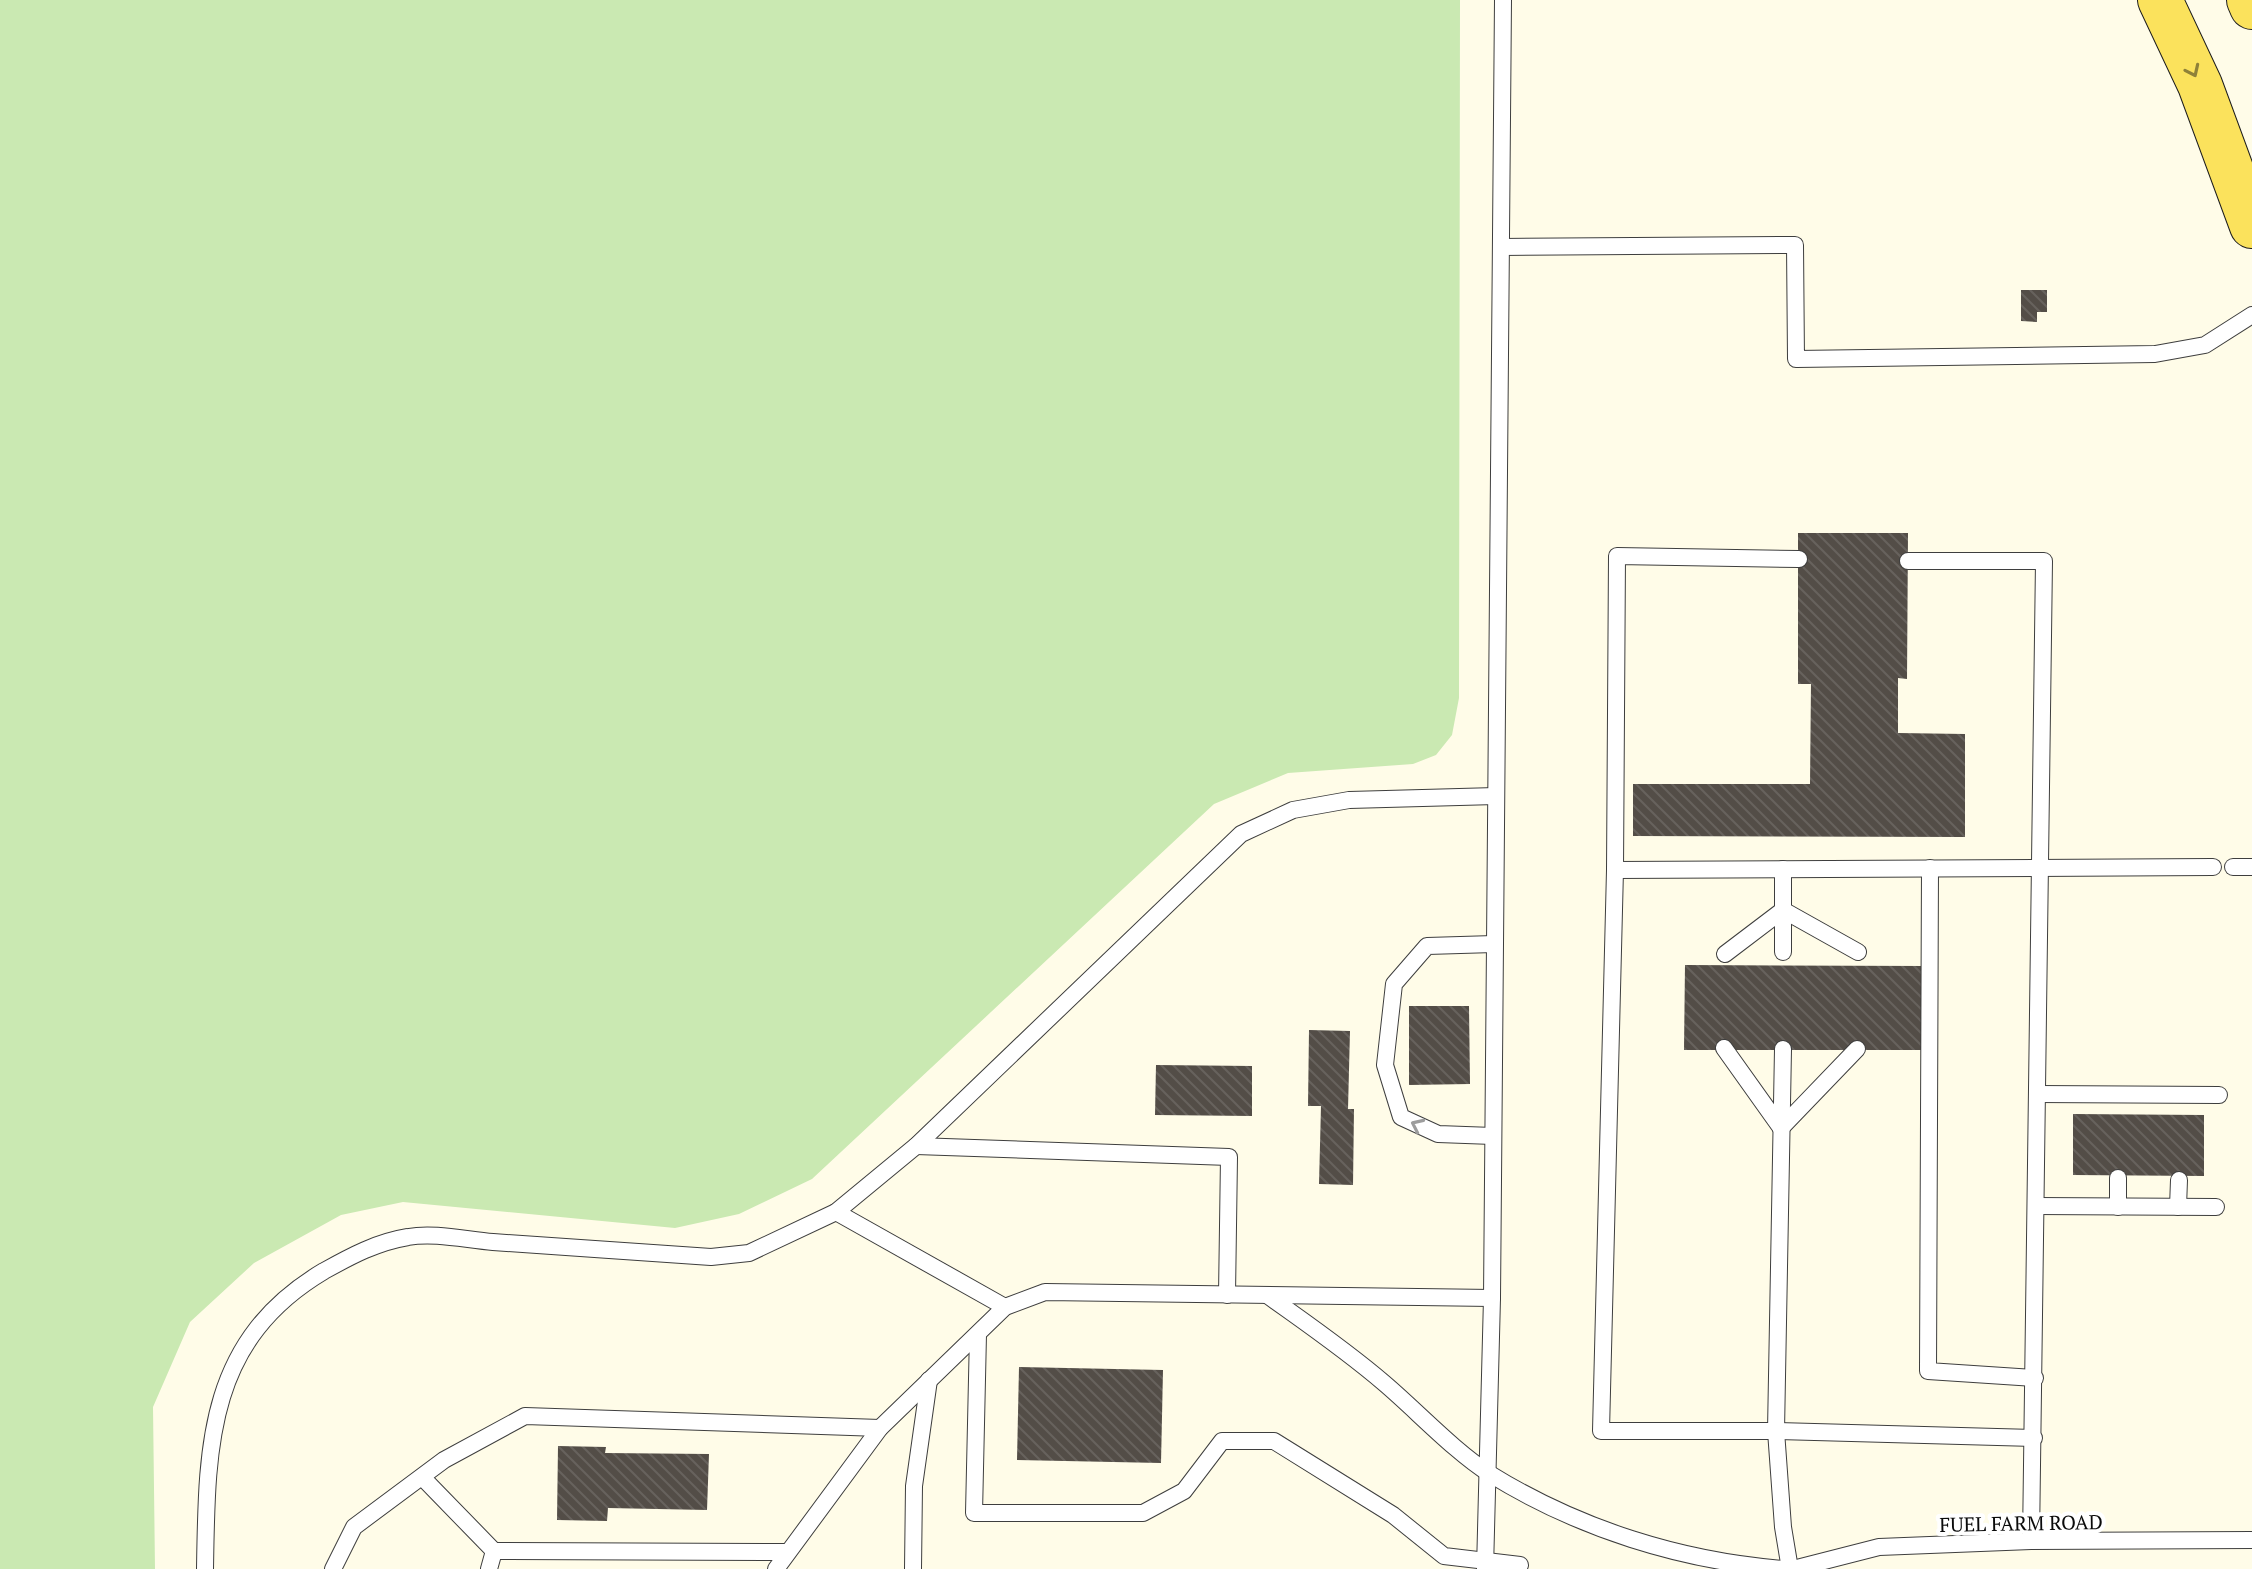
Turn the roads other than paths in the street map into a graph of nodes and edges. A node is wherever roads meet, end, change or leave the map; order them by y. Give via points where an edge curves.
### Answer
1 (1503, 0) edge
2 (2160, 0) edge
3 (2249, 0) edge
4 (2252, 7) edge
5 (2252, 226) edge
6 (1501, 247) junction
7 (2252, 315) edge
8 (1799, 559) dead end
9 (1908, 561) dead end
10 (1496, 796) junction
11 (2213, 867) dead end
12 (2233, 867) dead end
13 (2252, 867) edge
14 (1930, 868) junction
15 (2040, 868) junction
16 (1783, 869) junction
17 (1615, 870) junction
18 (1783, 910) junction
19 (1494, 944) junction
20 (1783, 952) dead end
21 (1858, 952) dead end
22 (1725, 954) dead end
23 (1724, 1048) dead end
24 (1783, 1049) dead end
25 (1857, 1049) dead end
26 (2037, 1094) junction
27 (2219, 1095) dead end
28 (1781, 1128) junction
29 (1493, 1136) junction
30 (916, 1146) junction
31 (2118, 1178) dead end
32 (2179, 1180) dead end
33 (2036, 1206) junction
34 (2118, 1207) junction
35 (2178, 1207) junction
36 (2216, 1207) dead end
37 (836, 1212) junction
38 (1227, 1295) junction
39 (1267, 1295) junction
40 (1492, 1298) junction
41 (1005, 1307) junction
42 (978, 1334) junction
43 (2035, 1378) junction
44 (929, 1380) junction
45 (880, 1428) junction
46 (1776, 1431) junction
47 (2034, 1438) junction
48 (1489, 1473) junction
49 (422, 1477) junction
50 (2252, 1540) edge
51 (2031, 1541) junction
52 (494, 1551) junction
53 (787, 1552) junction
54 (1486, 1564) edge
55 (1520, 1565) dead end
56 (205, 1569) edge
57 (333, 1569) edge
58 (489, 1569) edge
59 (776, 1569) edge
60 (913, 1569) edge
61 (1784, 1569) edge
62 (1792, 1569) edge

1 - 6 lane
2 -> 5 main road via 2200,85
3 - 4 main road
6 - 7 lane via 1795,245 1796,359 2155,354 2205,345
6 - 10 lane
8 - 17 lane via 1617,556
9 - 15 lane via 2044,561
10 - 19 lane
10 - 30 lane via 1349,800 1293,810 1241,834
11 - 15 lane
12 - 13 lane
14 - 15 lane
14 - 16 lane
14 - 43 lane via 1928,1371
15 - 26 lane
16 - 17 lane
16 - 18 lane
17 - 46 lane via 1601,1431
18 - 20 lane
18 - 21 lane
18 - 22 lane
19 - 29 lane
29 -> 19 lane via 1438,1134 1401,1117 1385,1065 1394,984 1427,946
23 - 28 lane
24 - 28 lane
25 - 28 lane
26 - 27 lane via 2180,1102
26 - 33 lane
28 - 46 lane
29 - 40 lane
30 - 37 lane
30 - 38 lane via 1229,1157
31 - 34 lane
32 - 35 lane
33 - 34 lane
33 - 43 lane
34 - 35 lane
35 - 36 lane
37 - 41 lane
37 - 56 lane via 749,1253 711,1257 410,1236 358,1251 273,1310 248,1338 224,1384 206,1474
38 - 39 lane
38 - 41 lane via 1045,1292
39 - 40 lane
39 - 48 lane via 1364,1365
40 - 48 lane
41 - 42 lane
42 - 44 lane
42 - 54 lane via 974,1513 1143,1513 1184,1491 1222,1441 1274,1441 1343,1481 1444,1556
43 - 47 lane
44 - 45 lane
44 - 60 lane via 914,1486
45 - 49 lane via 525,1416
45 - 53 lane
46 - 47 lane
46 - 62 lane
47 - 51 lane
48 - 54 lane
48 - 61 lane via 1574,1516 1649,1545 1720,1564
49 - 52 lane
49 - 57 lane via 354,1527
50 - 51 lane, FUEL FARM ROAD
51 - 62 lane, FUEL FARM ROAD via 1879,1547
52 - 53 lane
52 - 58 lane
53 - 59 lane
54 - 55 lane

